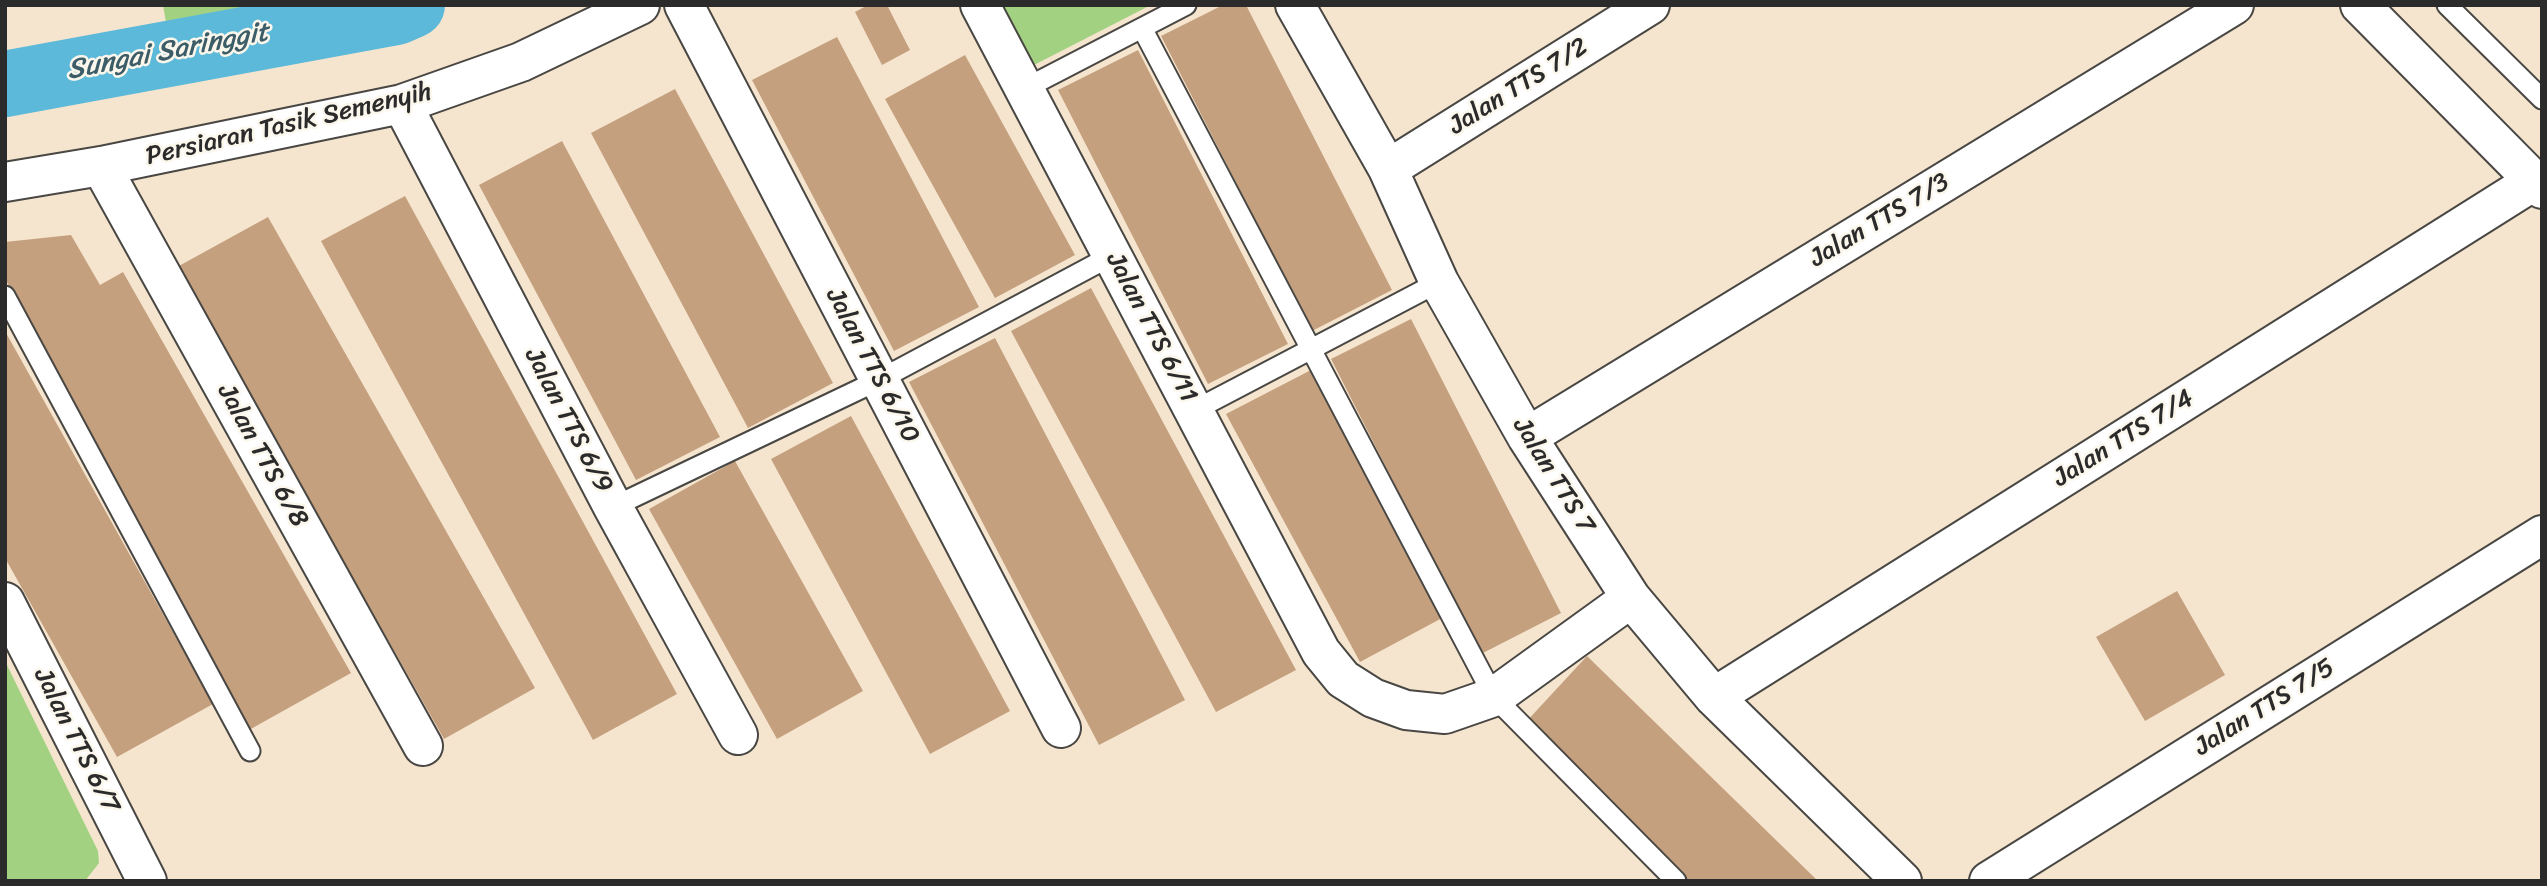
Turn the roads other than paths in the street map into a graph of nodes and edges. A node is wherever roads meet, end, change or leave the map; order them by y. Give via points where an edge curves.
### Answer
1 (640, 5) edge
2 (684, 5) edge
3 (980, 5) edge
4 (1186, 5) edge
5 (1294, 5) edge
6 (1650, 5) edge
7 (2234, 5) edge
8 (2360, 5) edge
9 (2447, 5) edge
10 (1142, 28) junction
11 (1024, 89) junction
12 (2542, 99) edge
13 (402, 104) junction
14 (101, 166) junction
15 (1388, 169) junction
16 (5, 182) edge
17 (2538, 185) edge
18 (1111, 256) junction
19 (1439, 282) junction
20 (5, 296) edge
21 (1311, 350) junction
22 (879, 380) junction
23 (1195, 410) junction
24 (1527, 437) junction
25 (613, 507) junction
26 (2542, 535) edge
27 (1631, 598) junction
28 (11, 624) edge
29 (1494, 697) junction
30 (1714, 697) junction
31 (1060, 727) dead end
32 (738, 735) dead end
33 (423, 746) dead end
34 (250, 751) dead end
35 (135, 878) edge
36 (1676, 881) edge
37 (1902, 881) edge
38 (1989, 881) edge

1 - 13 street, Persiaran Tasik Semenyih via 521,62
2 - 22 street, Jalan TTS 6/10
3 - 11 street, Jalan TTS 6/11
4 - 10 lane
5 - 15 street, Jalan TTS 7
6 - 15 street, Jalan TTS 7/2
7 - 24 street, Jalan TTS 7/3
8 - 17 street
9 - 12 lane
10 - 11 lane
10 - 21 lane
11 - 18 street, Jalan TTS 6/11
13 - 14 street, Persiaran Tasik Semenyih
13 - 25 street, Jalan TTS 6/9
14 - 16 street, Persiaran Tasik Semenyih
14 - 33 street, Jalan TTS 6/8
15 - 19 street, Jalan TTS 7
17 - 30 street, Jalan TTS 7/4
18 - 22 lane
18 - 23 street, Jalan TTS 6/11
19 - 21 lane
19 - 24 street, Jalan TTS 7
20 - 34 lane
21 - 23 lane
21 - 29 lane
22 - 25 lane
22 - 31 street, Jalan TTS 6/10
23 - 29 street, Jalan TTS 6/11 via 1321,652 1343,679 1373,698 1406,710 1445,715
24 - 27 street, Jalan TTS 7
25 - 32 street, Jalan TTS 6/9
26 - 38 street, Jalan TTS 7/5
27 - 29 street, Jalan TTS 6/11
27 - 30 street, Jalan TTS 7
28 - 35 street, Jalan TTS 6/7
29 - 36 lane
30 - 37 street, Jalan TTS 7

